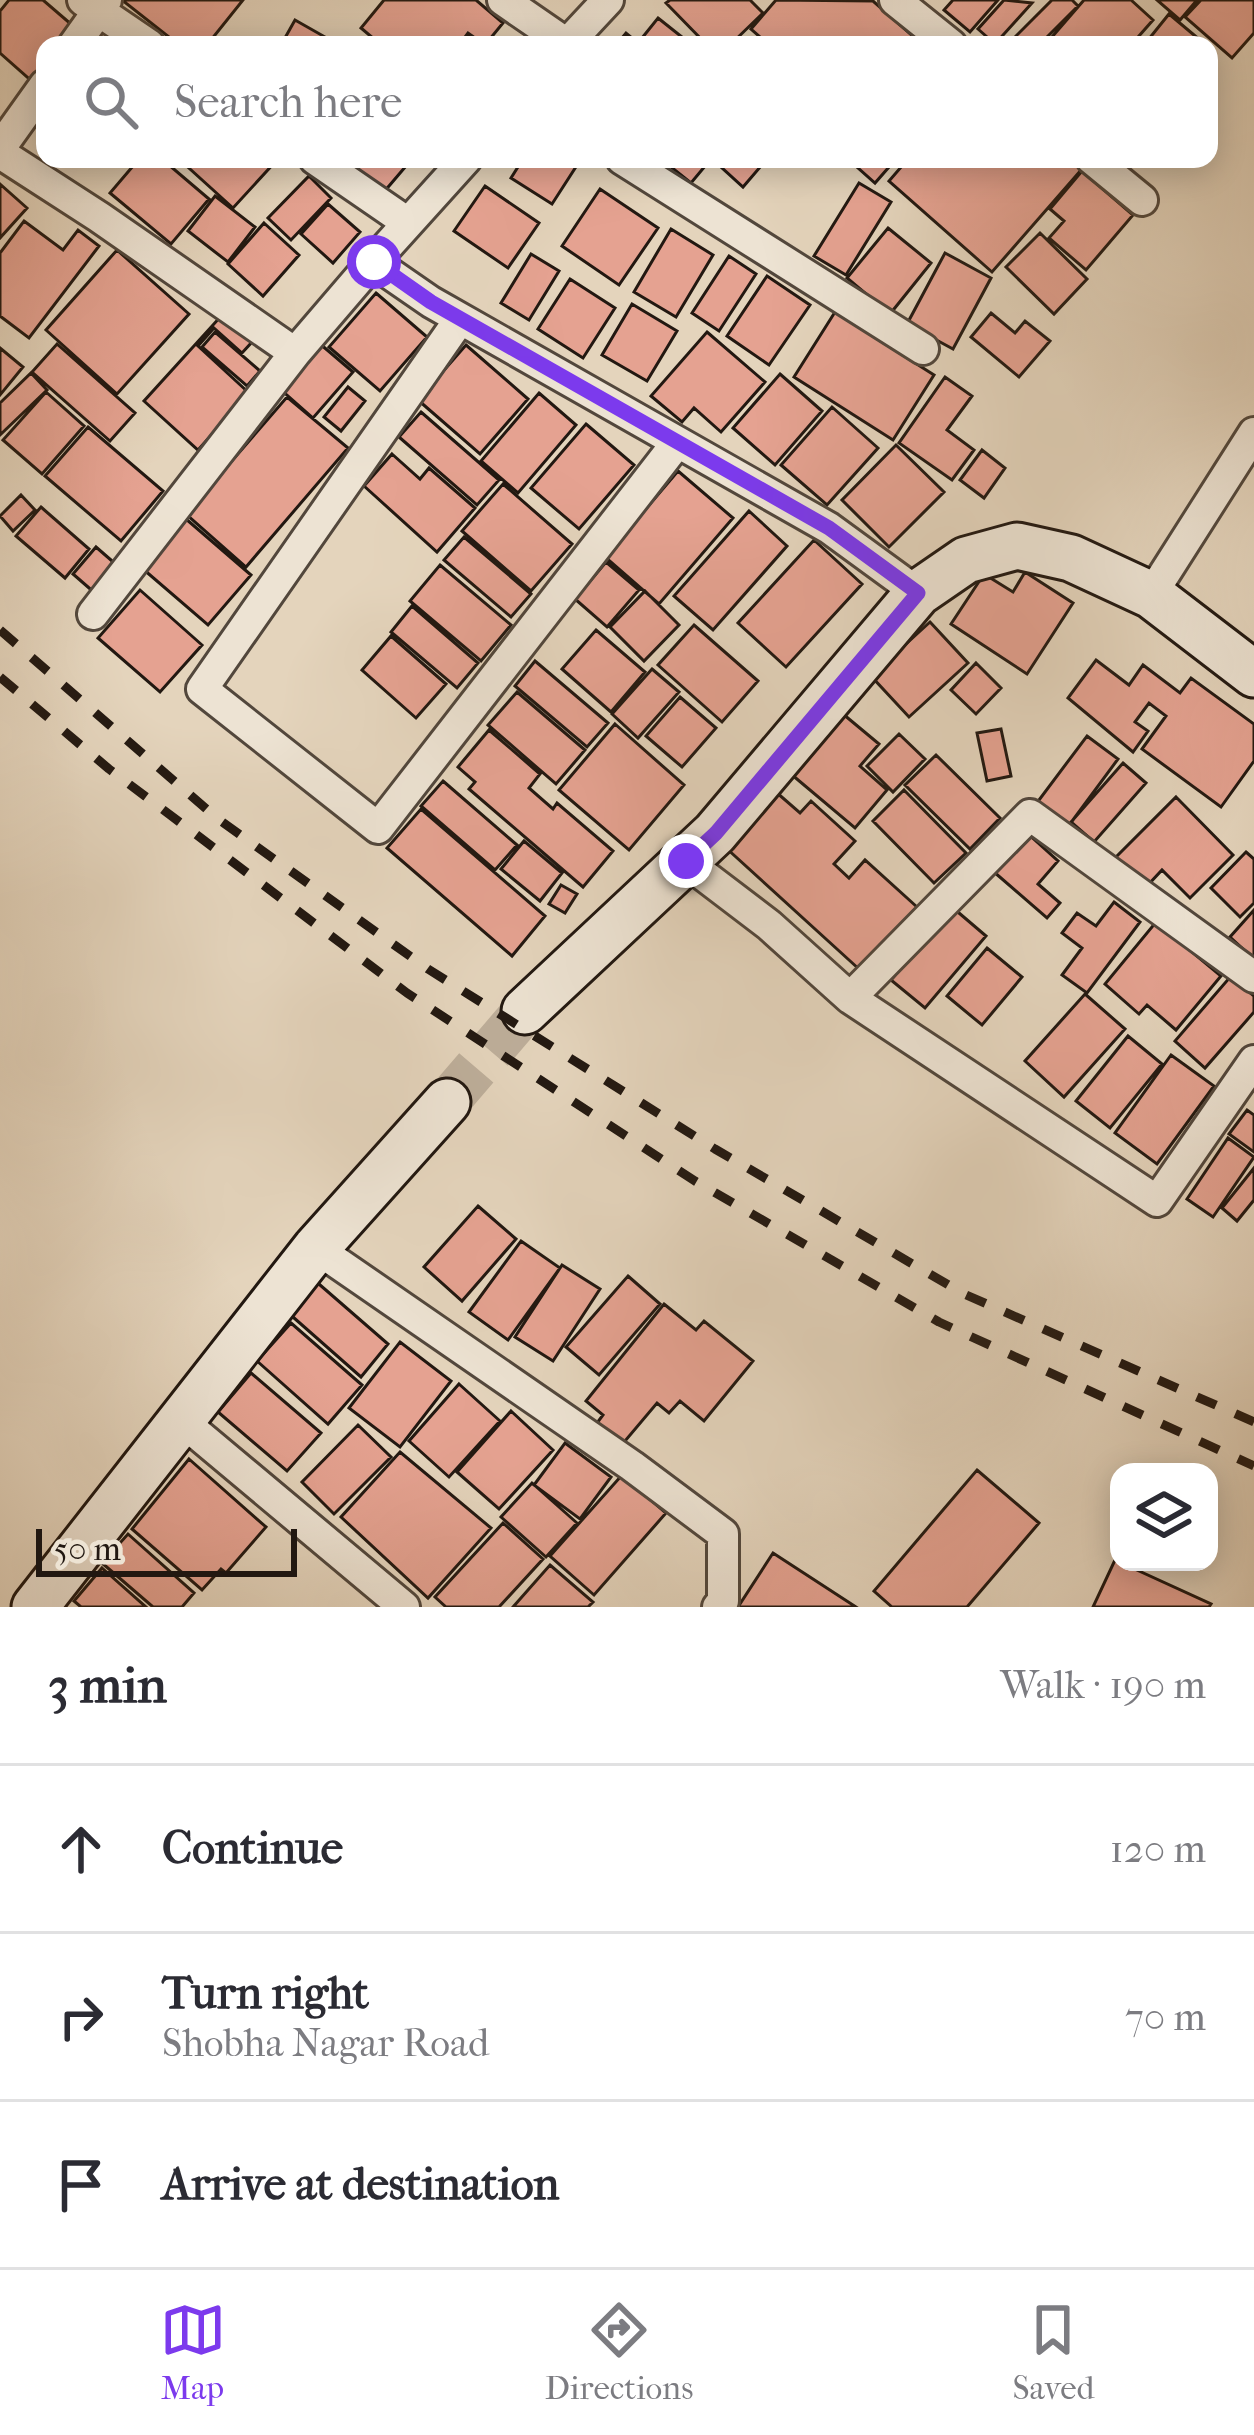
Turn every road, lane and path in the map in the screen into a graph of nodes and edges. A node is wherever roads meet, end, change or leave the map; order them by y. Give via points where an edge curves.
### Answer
1 (503, 0) edge
2 (608, 0) edge
3 (895, 0) edge
4 (96, 3) edge
5 (79, 36) edge
6 (138, 36) edge
7 (553, 36) edge
8 (574, 36) edge
9 (940, 36) edge
10 (36, 98) edge
11 (0, 151) edge
12 (328, 168) edge
13 (458, 168) edge
14 (636, 168) edge
15 (1103, 168) edge
16 (1142, 200) dead end
17 (408, 223) junction
18 (374, 262) junction
19 (460, 319) junction
20 (923, 349) dead end
21 (295, 353) junction
22 (1254, 433) edge
23 (676, 444) junction
24 (918, 593) junction
25 (1151, 595) junction
26 (93, 614) dead end
27 (1254, 674) edge
28 (686, 861) junction
29 (1254, 977) edge
30 (850, 998) junction
31 (525, 1011) tunnel mouth
32 (1254, 1061) edge
33 (447, 1102) tunnel mouth
34 (316, 1248) junction
35 (182, 1421) junction
36 (38, 1606) edge
37 (404, 1607) edge
38 (718, 1607) edge

1 - 7 street
2 - 8 street
3 - 9 street
4 - 5 street
4 - 6 street
10 - 11 street
11 - 21 street
12 - 17 street
13 - 17 street
14 - 20 street
15 - 16 street
17 - 18 street
18 - 19 street
18 - 21 street
19 - 23 street
19 - 23 street via 202,688 378,828
21 - 26 street
22 - 25 street
23 - 24 street via 829,528
24 - 25 street via 966,560 1017,546 1071,558
24 - 28 street
25 - 27 street
28 - 30 street
28 - 31 street
29 - 30 street via 1030,815
30 - 32 street via 1157,1201
33 - 34 street
34 - 35 street
34 - 38 street via 723,1534
35 - 36 street
35 - 37 street

